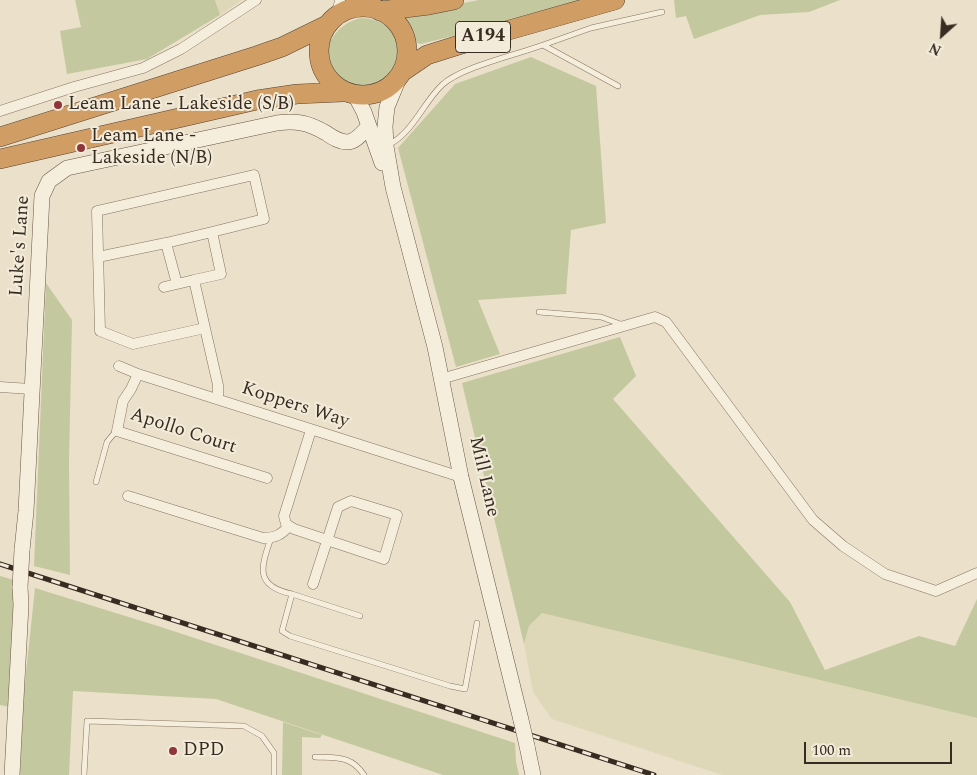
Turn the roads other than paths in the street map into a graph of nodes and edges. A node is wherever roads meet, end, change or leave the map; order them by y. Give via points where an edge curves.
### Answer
1 (256, 0) edge
2 (454, 0) edge
3 (615, 0) edge
4 (370, 6) edge
5 (662, 12) dead end
6 (332, 19) edge
7 (543, 45) junction
8 (400, 75) junction
9 (618, 86) dead end
10 (349, 94) junction
11 (0, 111) edge
12 (369, 126) junction
13 (0, 137) edge
14 (386, 146) junction
15 (0, 159) edge
16 (393, 187) junction
17 (212, 232) junction
18 (166, 243) junction
19 (98, 257) junction
20 (194, 280) junction
21 (177, 284) junction
22 (164, 287) dead end
23 (539, 312) dead end
24 (626, 326) junction
25 (205, 328) junction
26 (119, 366) dead end
27 (138, 374) junction
28 (441, 379) junction
29 (0, 387) edge
30 (31, 389) junction
31 (218, 398) junction
32 (117, 430) junction
33 (311, 430) junction
34 (461, 477) junction
35 (267, 478) dead end
36 (96, 482) dead end
37 (128, 496) dead end
38 (289, 526) junction
39 (271, 538) junction
40 (328, 540) junction
41 (977, 573) edge
42 (313, 584) dead end
43 (292, 594) junction
44 (360, 616) dead end
45 (477, 623) dead end
46 (315, 757) dead end
47 (12, 768) edge
48 (84, 775) edge
49 (274, 775) edge
50 (364, 775) edge
51 (533, 775) edge

1 - 11 street via 181,49 143,68
2 - 4 highway, A194 via 429,5
3 - 8 highway, A194 via 427,56
4 - 6 highway via 352,8
4 - 8 highway via 395,20 404,35 407,57
5 - 7 lane via 591,28
6 - 10 highway via 318,47 319,58 327,78
6 - 13 highway via 305,45 284,53 256,56
7 - 9 lane
7 - 14 lane via 462,72 444,83 402,135
8 - 10 highway via 392,85 374,94
8 - 14 street, Mill Lane via 385,116
10 - 12 street, Mill Lane via 361,105
10 - 15 highway via 297,94 257,100
12 - 16 street, Mill Lane
12 - 30 street, Luke's Lane via 353,141 347,142 308,123 287,121 68,168 59,173 42,196
14 - 16 street, Mill Lane
16 - 28 street, Mill Lane
17 - 18 street
17 - 19 street via 264,219 254,175 97,211
17 - 20 street via 221,274
18 - 19 street
18 - 21 street
19 - 25 street via 100,331 132,344
20 - 21 street
20 - 25 street
21 - 22 street
23 - 24 lane via 601,317
24 - 28 street
24 - 41 street via 655,317 666,322 813,520 843,546 885,574 936,591
25 - 31 street
26 - 27 street, Koppers Way
27 - 31 street, Koppers Way
27 - 32 street, Apollo Court via 123,401
28 - 34 street, Mill Lane
29 - 30 street
30 - 47 street, Luke's Lane, bridge
31 - 33 street, Koppers Way
32 - 35 street, Apollo Court
32 - 36 lane via 107,442
33 - 34 street, Koppers Way
33 - 38 street via 284,516
34 - 51 street, Mill Lane, bridge
37 - 39 street
38 - 39 street via 282,534
38 - 40 street
39 - 43 lane via 262,572 269,585
40 - 40 street via 384,559 398,515 352,501 345,503 338,507
40 - 42 street
43 - 44 lane
43 - 45 lane via 282,631 290,636 465,689
46 - 50 lane via 353,762
48 - 49 lane via 87,722 244,726 262,736 274,753

